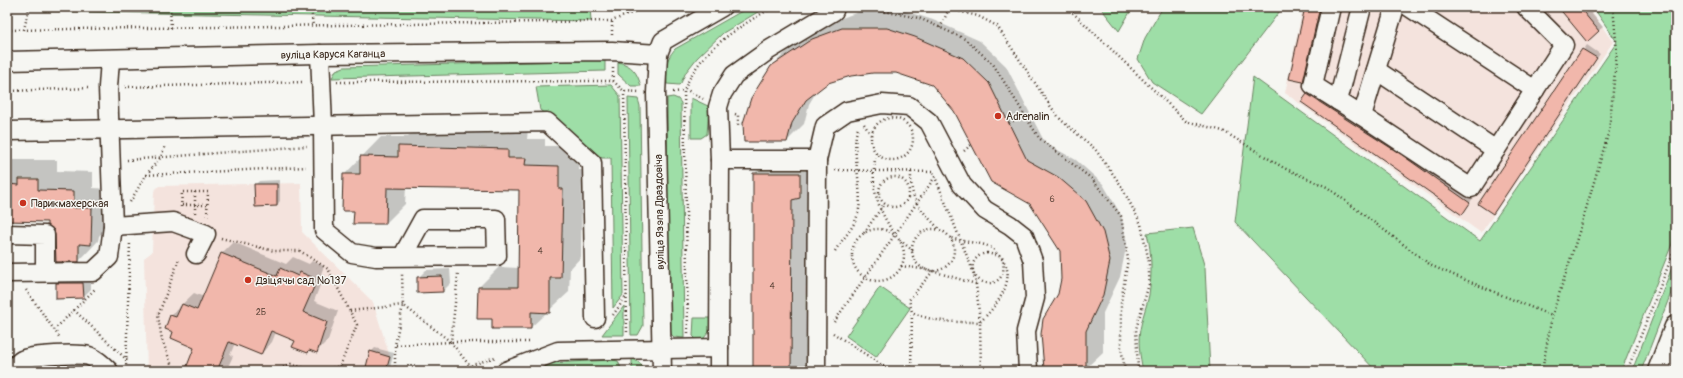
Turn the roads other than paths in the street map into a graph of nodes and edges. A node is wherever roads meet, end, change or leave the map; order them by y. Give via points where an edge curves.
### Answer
1 (722, 7) edge
2 (1331, 7) edge
3 (1362, 7) edge
4 (1395, 7) edge
5 (1409, 7) edge
6 (1526, 7) edge
7 (834, 11) dead end
8 (320, 54) junction
9 (658, 54) junction
10 (110, 60) junction
11 (7, 61) edge
12 (1376, 70) junction
13 (1535, 90) junction
14 (1338, 101) junction
15 (1362, 116) junction
16 (324, 126) junction
17 (110, 130) junction
18 (7, 131) edge
19 (1496, 150) junction
20 (720, 160) junction
21 (817, 160) junction
22 (120, 225) junction
23 (7, 234) edge
24 (188, 256) road end
25 (402, 257) junction
26 (45, 272) junction
27 (11, 273) edge
28 (595, 318) dead end
29 (1676, 328) edge
30 (719, 348) junction
31 (662, 349) junction
32 (11, 371) edge
33 (109, 371) edge
34 (506, 371) edge
35 (662, 371) edge
36 (719, 371) edge
37 (816, 371) edge
38 (1028, 371) edge
39 (1659, 371) edge

1 - 9 street via 663,41
2 - 14 street via 1313,85
3 - 14 street
4 - 12 street
5 - 13 street
6 - 13 street via 1564,45
7 - 20 street via 769,50 734,75 722,94 718,107
8 - 9 street, вуліца Каруся Каганца via 612,51
8 - 10 street, вуліца Каруся Каганца
8 - 16 street
9 - 31 street, вуліца Язэпа Драздовіча via 656,93
10 - 11 street, вуліца Каруся Каганца
10 - 17 street
12 - 15 street
12 - 19 street
13 - 19 street
14 - 15 street
15 - 19 street via 1471,188
16 - 17 street
16 - 25 street via 324,230 352,253 376,257
16 - 28 street via 547,122 592,163
17 - 18 street
17 - 22 street via 110,162
20 - 21 street
20 - 30 street
21 - 37 street
21 - 38 street via 825,126 847,111 882,104 909,106 929,122 962,185 985,210 1024,236 1033,261 1035,298 1026,331
22 - 24 street via 173,222 206,234
22 - 26 street via 109,257 93,272
23 - 26 street via 45,235
25 - 25 street via 423,219 496,219 497,256
26 - 27 street
29 - 39 main road
30 - 31 street
30 - 36 street
31 - 34 street via 558,351
31 - 35 street, вуліца Язэпа Драздовіча
32 - 33 street via 22,360 46,355 89,356

